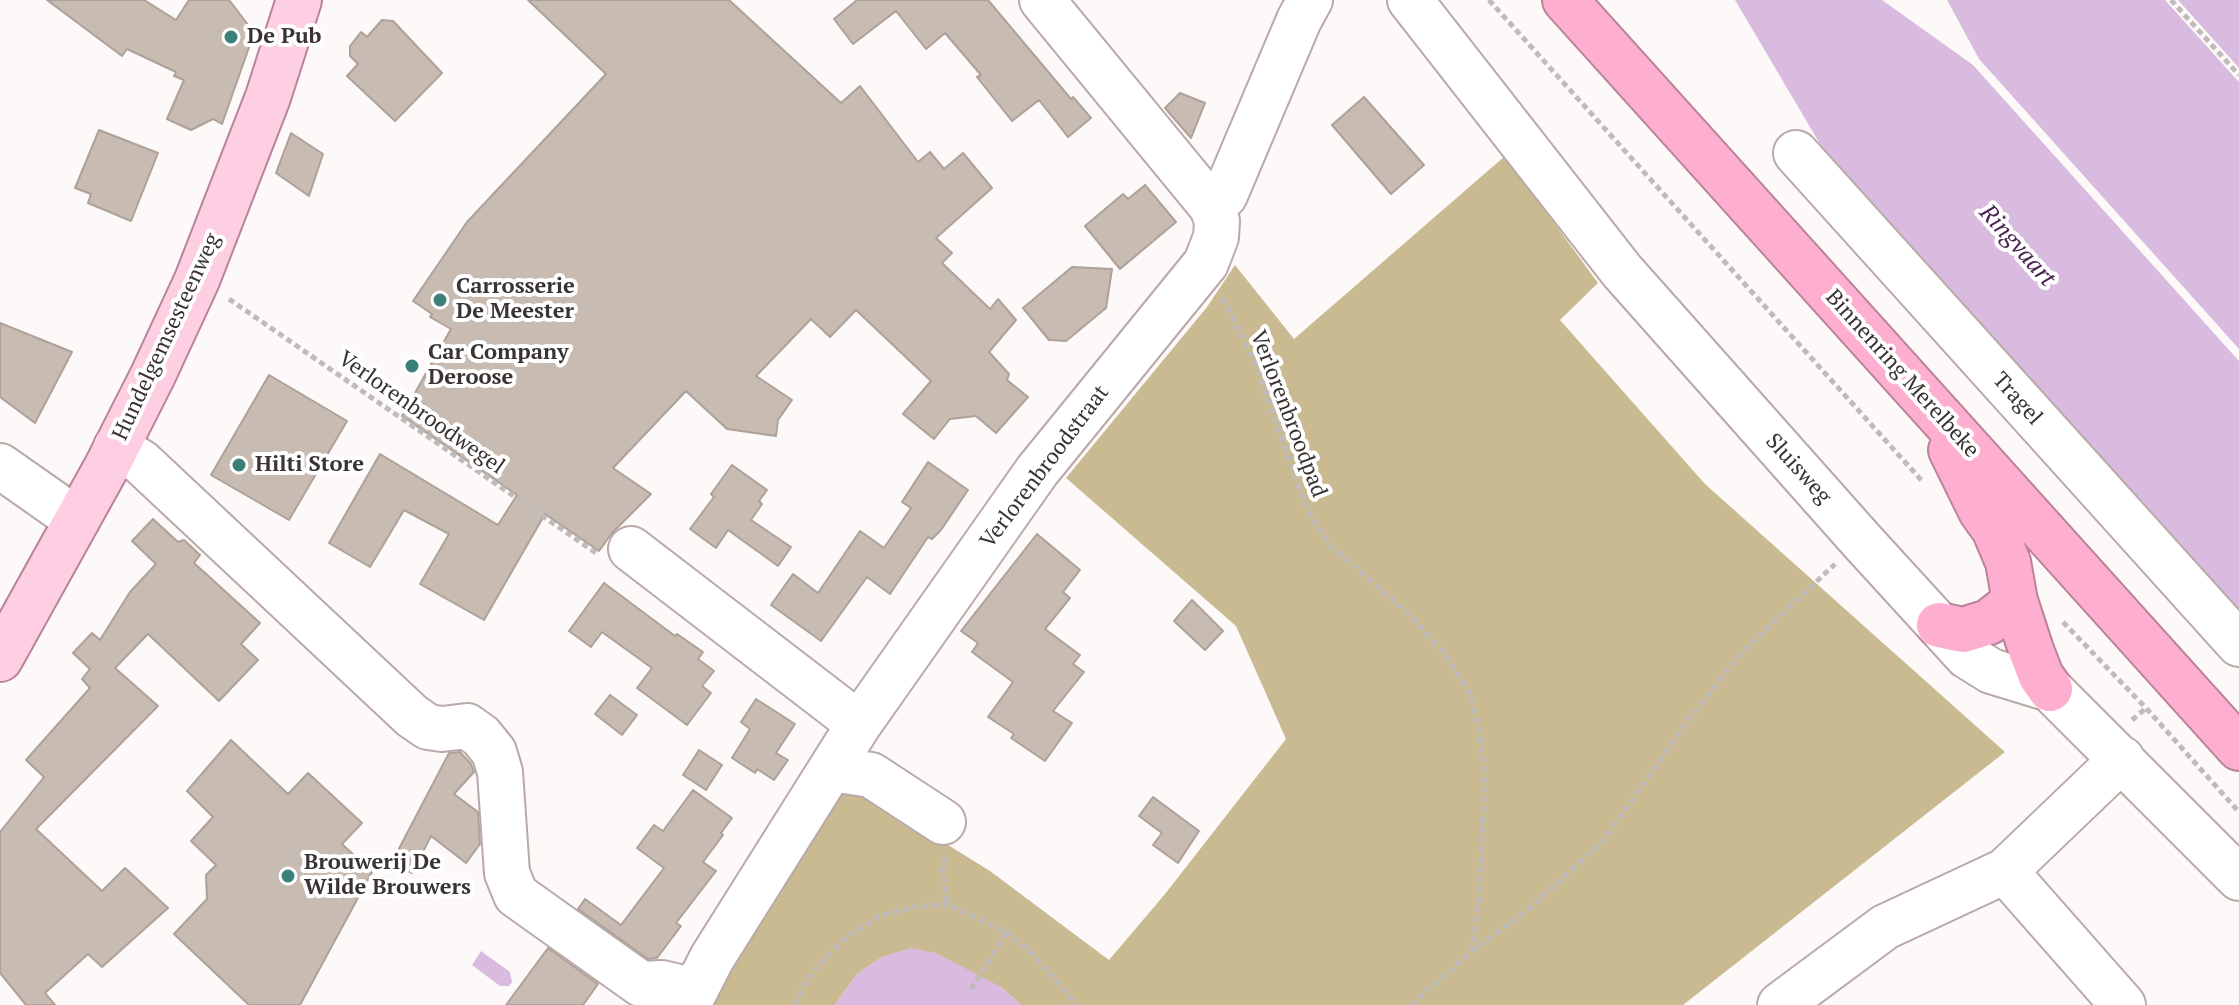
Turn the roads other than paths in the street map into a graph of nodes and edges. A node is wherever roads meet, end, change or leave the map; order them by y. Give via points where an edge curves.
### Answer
1 (1042, 0) edge
2 (1310, 0) edge
3 (1410, 0) edge
4 (1565, 0) edge
5 (292, 3) edge
6 (1796, 153) dead end
7 (1212, 207) junction
8 (1924, 398) junction
9 (116, 447) junction
10 (0, 466) edge
11 (77, 520) junction
12 (631, 549) road end
13 (2015, 601) junction
14 (1939, 625) junction
15 (2239, 644) edge
16 (0, 659) edge
17 (2050, 689) junction
18 (859, 724) junction
19 (2239, 748) edge
20 (2122, 759) junction
21 (832, 769) junction
22 (943, 822) dead end
23 (2005, 871) junction
24 (2239, 878) edge
25 (691, 998) edge
26 (1780, 1005) edge
27 (2123, 1005) edge

1 - 7 street
2 - 7 street via 1225,195
3 - 14 street, Sluisweg via 1622,271
4 - 8 highway, Binnenring Merelbeke
5 - 9 main road, Hundelgemsesteenweg via 268,97 197,280
6 - 15 street, Tragel
7 - 18 street, Verlorenbroodstraat via 1216,237 1206,263 1037,471
8 - 13 highway via 1994,529 2008,562
8 - 19 highway, Binnenring Merelbeke
9 - 11 main road, Hundelgemsesteenweg
9 - 25 street via 152,472 412,716 428,727 467,726 481,736 494,752 500,772 507,873 516,895 641,984 662,983
10 - 11 street
11 - 16 main road, Hundelgemsesteenweg
12 - 18 street
13 - 14 highway via 1989,622 1963,630
13 - 17 highway
14 - 17 street, Sluisweg via 1967,656 1991,671
17 - 20 street, Sluisweg
18 - 21 street, Verlorenbroodstraat
20 - 23 street
20 - 24 street, Sluisweg
21 - 22 street via 871,775
21 - 25 street, Verlorenbroodstraat
23 - 26 street via 1885,927
23 - 27 street

